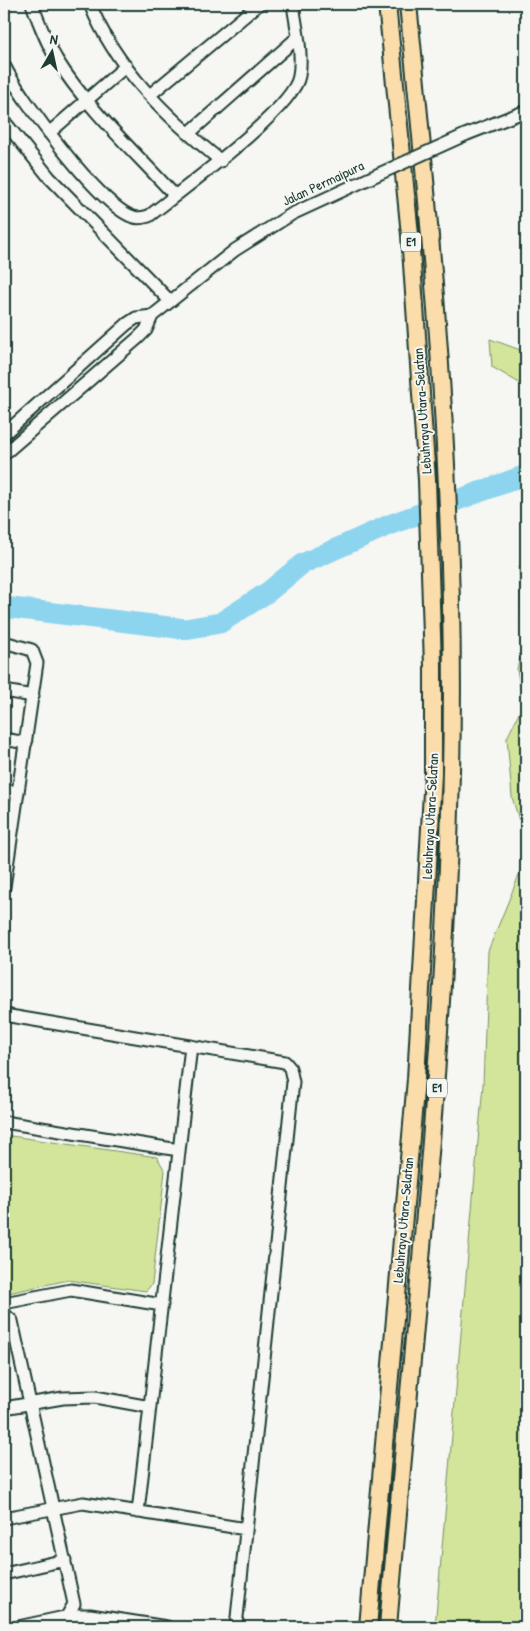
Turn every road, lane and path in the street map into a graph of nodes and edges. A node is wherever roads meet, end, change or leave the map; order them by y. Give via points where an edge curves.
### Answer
1 (32, 4) edge
2 (90, 4) edge
3 (259, 4) edge
4 (293, 4) edge
5 (388, 4) edge
6 (408, 4) edge
7 (297, 38) junction
8 (4, 65) edge
9 (126, 66) junction
10 (151, 94) junction
11 (87, 100) junction
12 (526, 112) edge
13 (4, 121) edge
14 (49, 133) junction
15 (188, 134) junction
16 (221, 161) junction
17 (174, 196) junction
18 (170, 301) junction
19 (152, 316) junction
20 (4, 434) edge
21 (4, 454) edge
22 (4, 642) edge
23 (4, 691) edge
24 (33, 696) junction
25 (4, 739) edge
26 (26, 743) junction
27 (4, 790) edge
28 (18, 792) junction
29 (7, 838) edge
30 (4, 887) edge
31 (4, 1015) edge
32 (191, 1046) junction
33 (4, 1122) edge
34 (179, 1150) junction
35 (4, 1303) edge
36 (162, 1305) junction
37 (4, 1314) edge
38 (30, 1403) junction
39 (150, 1407) junction
40 (4, 1408) edge
41 (53, 1507) junction
42 (138, 1512) junction
43 (4, 1518) edge
44 (246, 1529) junction
45 (65, 1560) junction
46 (4, 1574) edge
47 (67, 1616) junction
48 (129, 1624) edge
49 (18, 1627) edge
50 (167, 1627) edge
51 (236, 1627) edge
52 (368, 1627) edge
53 (388, 1627) edge

1 - 11 street via 58,61
2 - 9 street via 110,47
3 - 10 street
4 - 7 street
5 - 52 highway, Lebuhraya Utara–Selatan / E1 via 410,235 427,480 433,774 416,1080
6 - 53 highway, Lebuhraya Utara–Selatan / E1 via 430,232 447,477 451,774 437,1081
7 - 15 street
7 - 16 street via 299,77 291,96
8 - 14 street via 21,97
9 - 10 street
9 - 11 street
10 - 15 street
11 - 14 street
11 - 17 street
12 - 18 street, Jalan Permaipura, bridge via 465,135 315,202 270,226
13 - 18 street via 49,177
14 - 17 street via 104,194 135,218 150,216
15 - 16 street
16 - 17 street
18 - 19 street, Jalan Permaipura
19 - 20 street, Jalan Permaipura via 136,318 127,324
19 - 21 street, Jalan Permaipura via 138,338
22 - 24 street via 32,650 36,656
23 - 24 street
24 - 26 street
25 - 26 street
26 - 28 street
27 - 28 street
28 - 29 street
29 - 30 street
31 - 32 street
32 - 34 street
32 - 44 street via 285,1062 290,1068 292,1082
33 - 34 street
34 - 36 street
35 - 36 street via 71,1290
36 - 39 street
37 - 38 street via 12,1321
38 - 39 street via 95,1397
38 - 40 street
38 - 41 street
39 - 42 street
41 - 42 street via 83,1503
41 - 43 street
41 - 45 street
42 - 44 street
44 - 51 street
45 - 46 street
45 - 47 street via 74,1604
47 - 48 street via 90,1615
47 - 49 street
48 - 50 street

